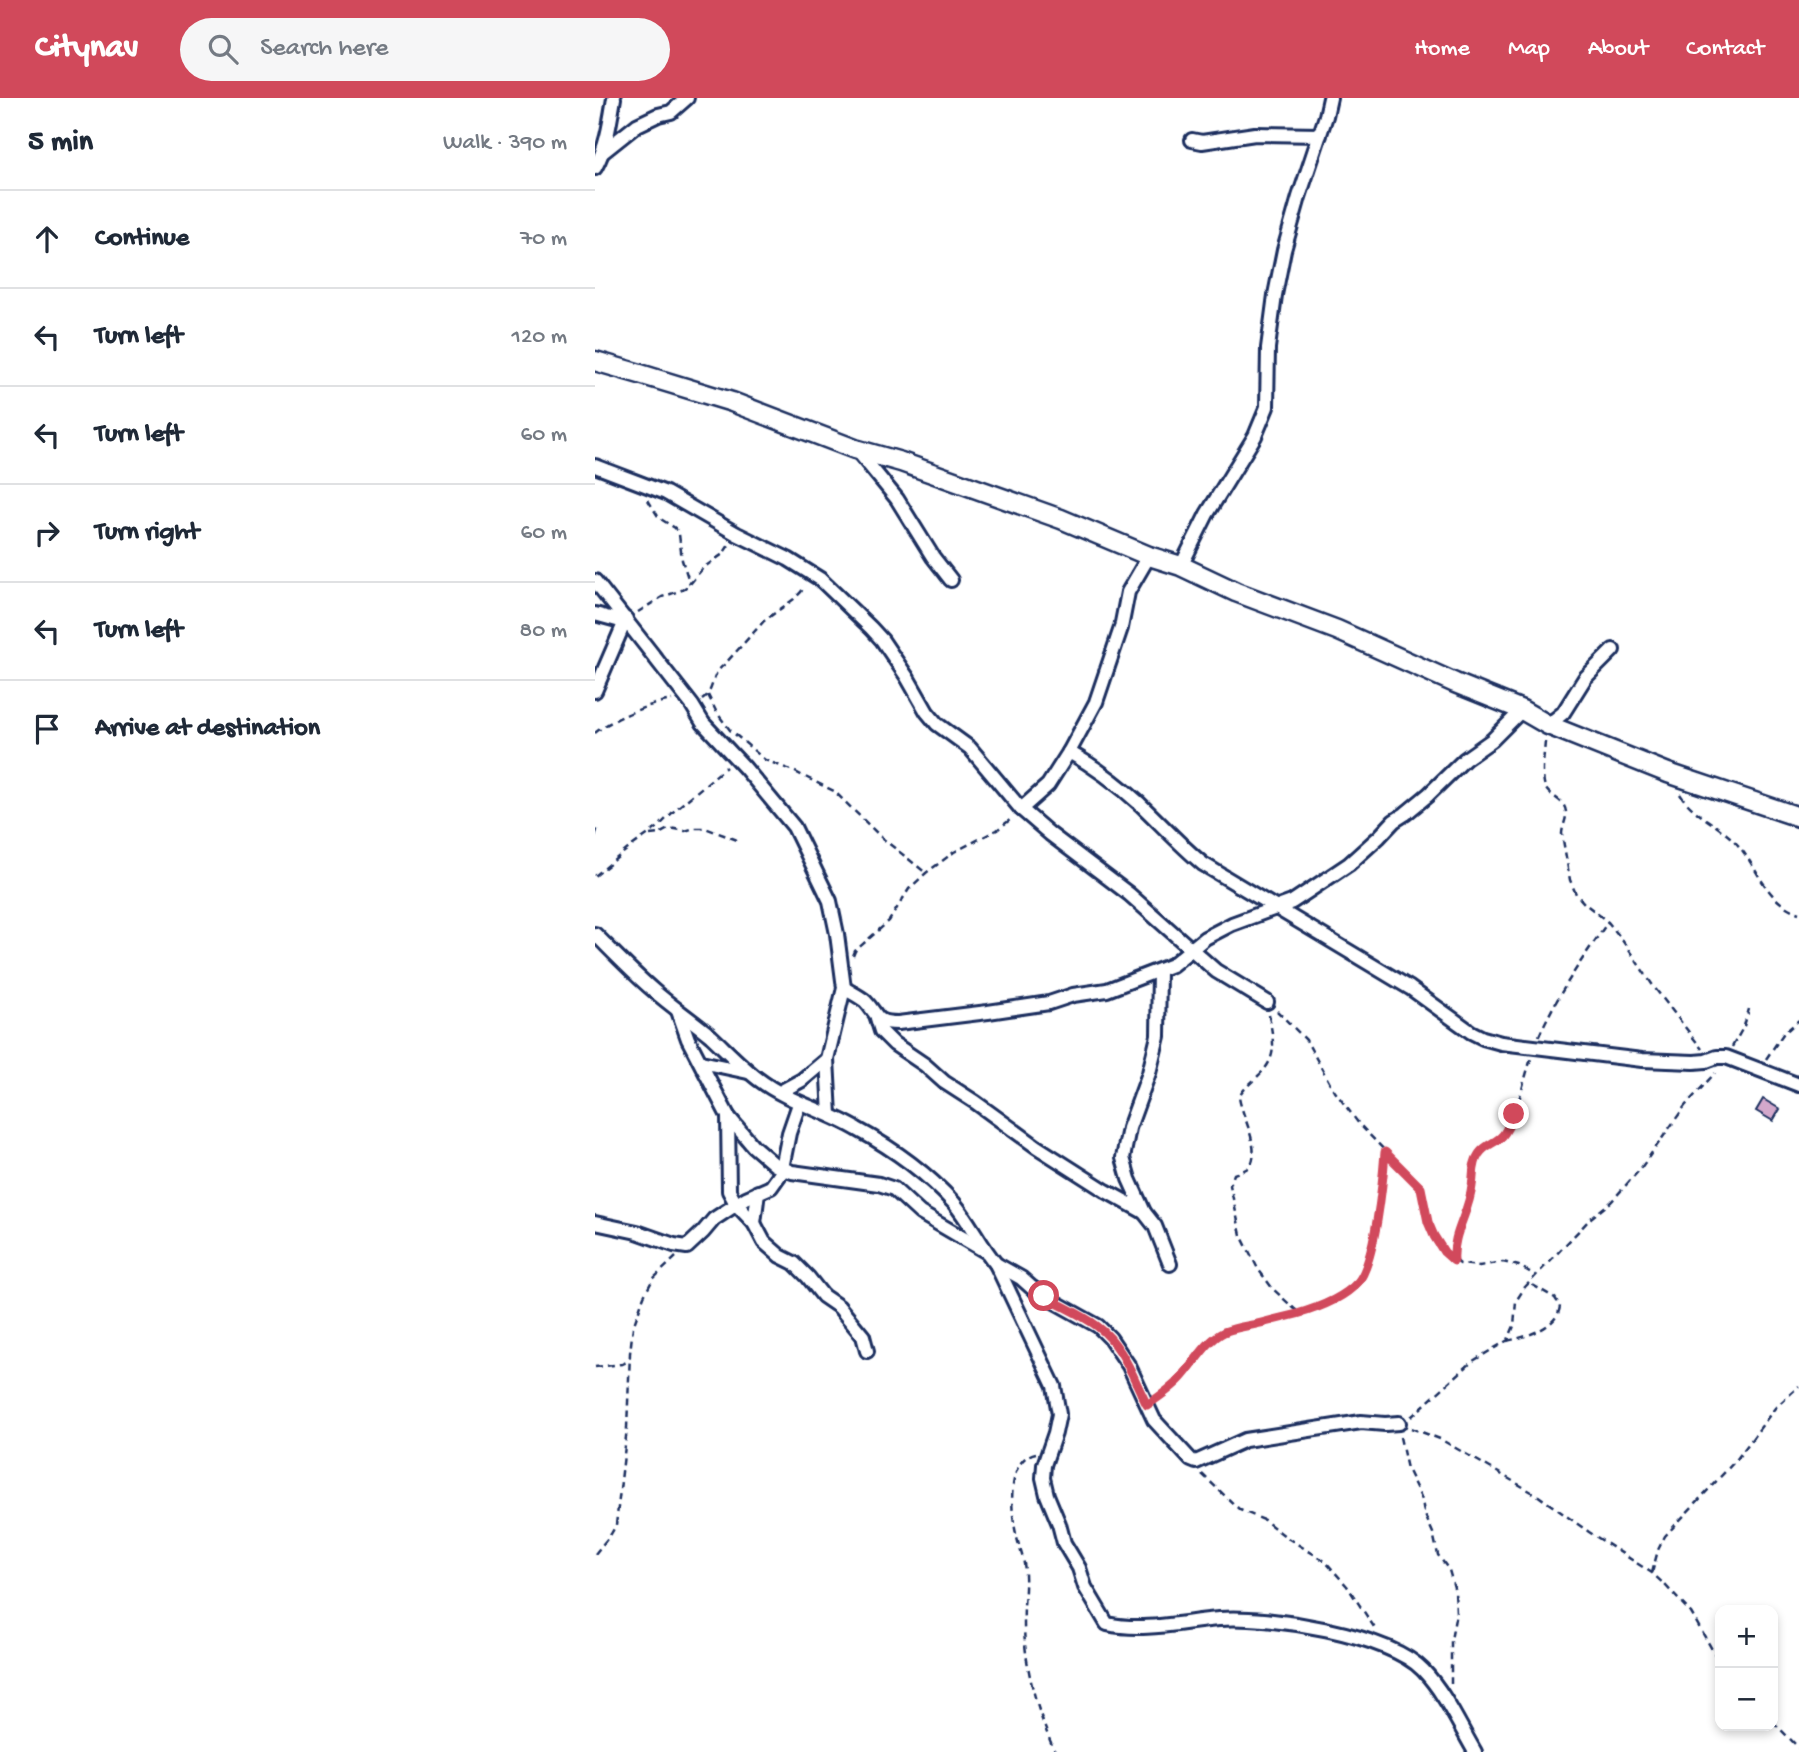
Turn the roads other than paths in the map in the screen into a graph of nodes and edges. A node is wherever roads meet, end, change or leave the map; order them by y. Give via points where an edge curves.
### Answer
1 (614, 98) edge
2 (687, 98) edge
3 (1330, 98) edge
4 (1319, 135) junction
5 (1192, 140) dead end
6 (603, 152) junction
7 (595, 168) edge
8 (595, 361) edge
9 (855, 449) junction
10 (595, 466) edge
11 (1149, 556) junction
12 (1181, 566) junction
13 (951, 580) dead end
14 (595, 581) edge
15 (595, 614) edge
16 (626, 619) junction
17 (1613, 650) dead end
18 (595, 691) edge
19 (1522, 710) junction
20 (1548, 725) junction
21 (1069, 752) junction
22 (1021, 809) junction
23 (1799, 817) edge
24 (1275, 908) junction
25 (595, 934) edge
26 (1192, 949) junction
27 (1159, 971) junction
28 (844, 988) junction
29 (1267, 1002) road end
30 (678, 1010) junction
31 (877, 1018) junction
32 (827, 1059) junction
33 (701, 1062) junction
34 (750, 1072) junction
35 (1799, 1085) edge
36 (779, 1092) junction
37 (800, 1104) junction
38 (830, 1115) junction
39 (728, 1116) junction
40 (782, 1167) junction
41 (758, 1192) junction
42 (736, 1204) junction
43 (1144, 1212) junction
44 (595, 1223) edge
45 (754, 1223) junction
46 (985, 1251) junction
47 (996, 1264) junction
48 (1170, 1264) dead end
49 (867, 1351) dead end
50 (1399, 1423) road end
51 (1475, 1752) edge

1 - 6 street
2 - 6 street via 671,112 637,125
3 - 4 street
4 - 5 street via 1255,134
4 - 12 street via 1275,295 1264,416
6 - 7 street
8 - 9 street via 731,402
9 - 11 street via 1062,519
9 - 13 street via 897,499
10 - 22 street via 666,493 820,579 871,628 937,724 970,748
11 - 12 street
11 - 21 street via 1128,592 1096,702
12 - 19 street
14 - 16 street
15 - 16 street
16 - 18 street
16 - 28 street via 703,723 793,827 829,901
17 - 20 street
19 - 20 street
19 - 24 street via 1358,857 1300,898
20 - 23 street via 1668,773
21 - 22 street via 1048,785
21 - 24 street via 1114,782 1203,864
22 - 26 street
24 - 26 street via 1232,924
24 - 35 street via 1410,988 1483,1038 1642,1060 1722,1057
25 - 30 street
26 - 27 street
26 - 29 street via 1216,971
27 - 31 street via 1107,990 1049,1003 898,1023
27 - 43 street via 1158,1036 1123,1158
28 - 31 street via 865,1001
28 - 32 street
30 - 33 street
30 - 34 street
31 - 43 street via 881,1031 894,1044 944,1082 1037,1147
32 - 36 street
32 - 38 street
33 - 34 street
33 - 39 street
34 - 36 street
36 - 37 street
37 - 38 street
37 - 40 street
38 - 46 street via 894,1151 925,1176 953,1202
39 - 40 street via 753,1146
39 - 42 street via 729,1191
40 - 41 street via 771,1187
40 - 46 street via 894,1189 920,1213
41 - 42 street
41 - 45 street
42 - 44 street via 687,1247
42 - 45 street
43 - 48 street
45 - 49 street via 764,1241 839,1307 863,1336
46 - 47 street
47 - 50 street via 1098,1326 1120,1352 1159,1426 1196,1462 1245,1440 1361,1422
47 - 51 street via 1054,1386 1059,1413 1044,1465 1047,1496 1064,1543 1107,1624 1126,1629 1259,1619 1355,1636 1417,1664

